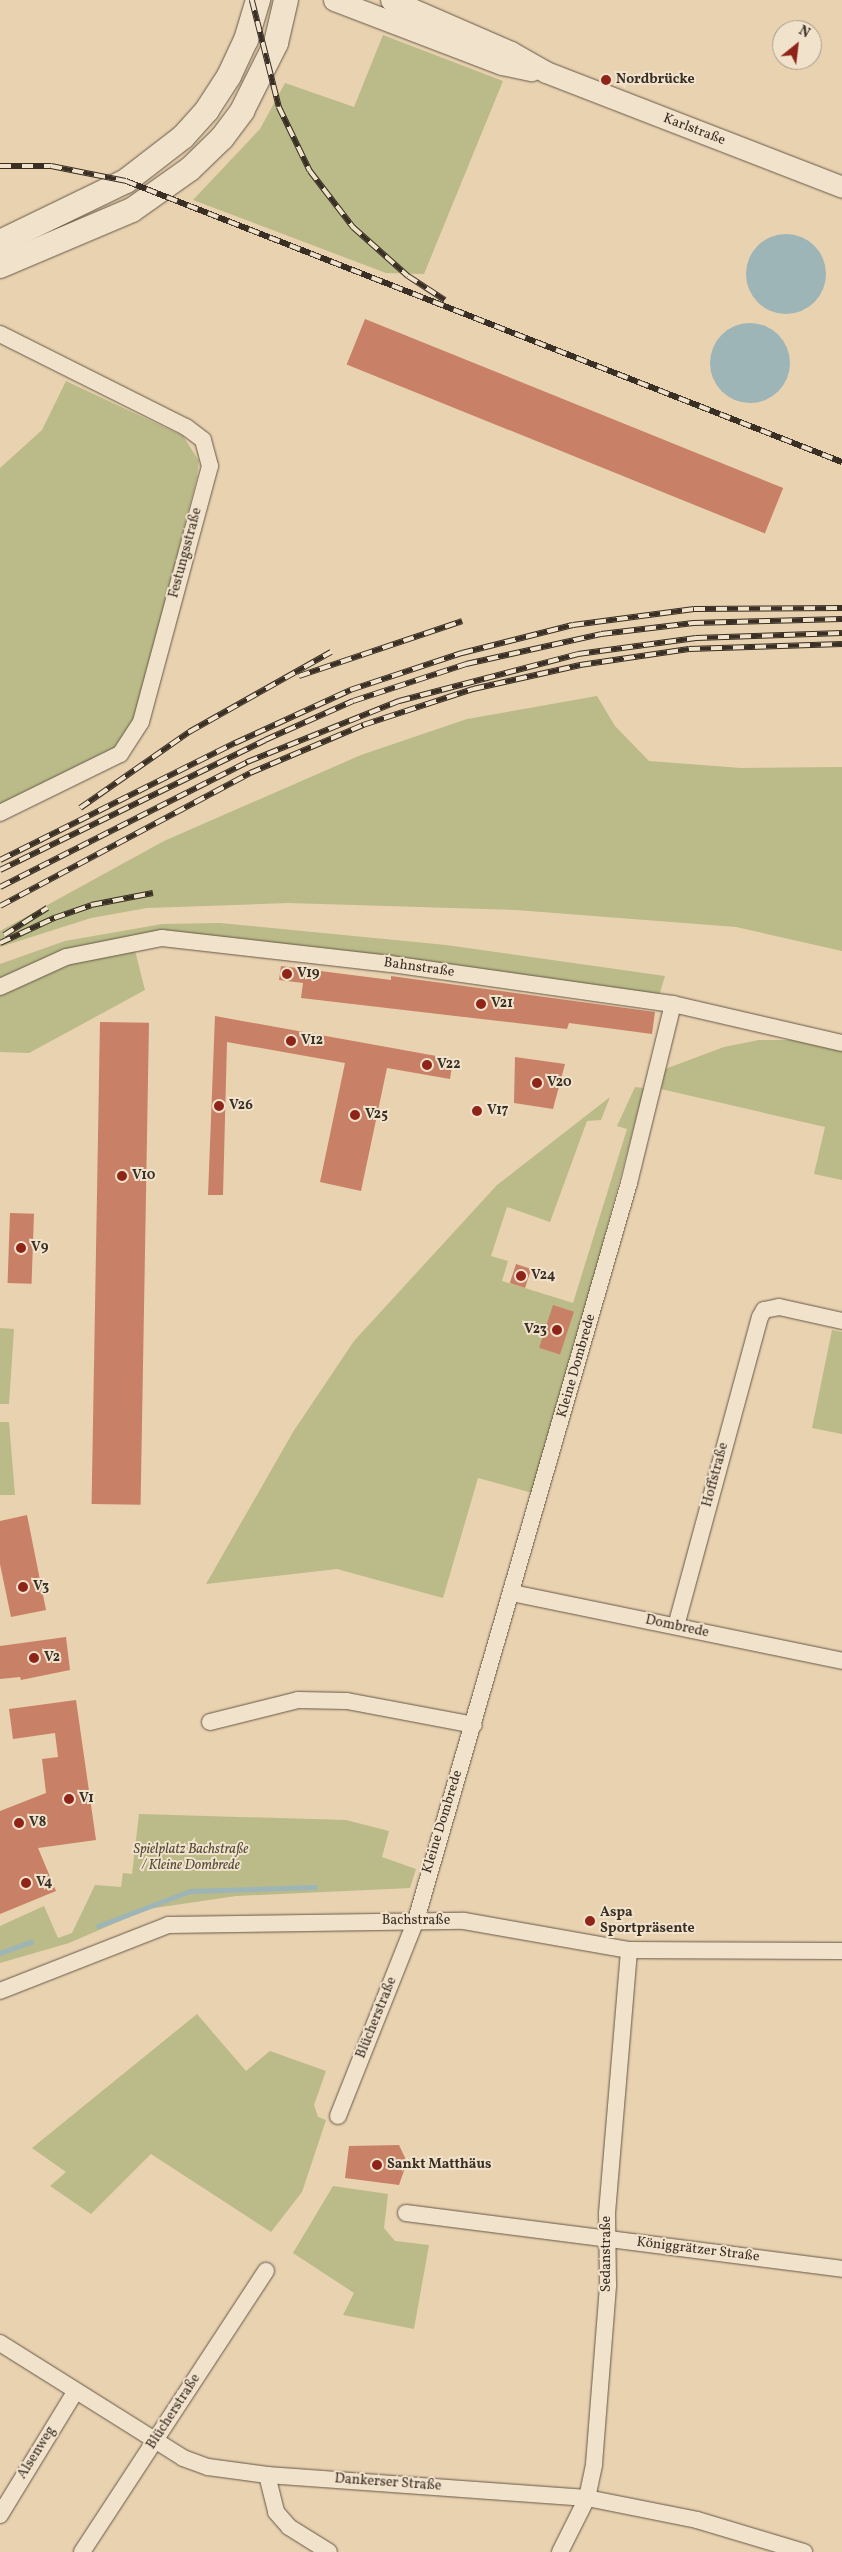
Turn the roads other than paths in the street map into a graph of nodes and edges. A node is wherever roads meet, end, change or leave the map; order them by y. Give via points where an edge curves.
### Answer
1 (258, 0) edge
2 (286, 0) edge
3 (334, 0) edge
4 (391, 0) edge
5 (546, 72) junction
6 (842, 188) edge
7 (78, 207) junction
8 (88, 229) junction
9 (0, 242) edge
10 (0, 266) edge
11 (0, 334) edge
12 (0, 813) edge
13 (0, 988) edge
14 (673, 1004) junction
15 (842, 1043) edge
16 (842, 1321) edge
17 (512, 1593) junction
18 (676, 1626) junction
19 (842, 1661) edge
20 (210, 1722) dead end
21 (474, 1725) junction
22 (416, 1920) junction
23 (629, 1950) junction
24 (842, 1951) edge
25 (0, 1991) edge
26 (338, 2116) dead end
27 (406, 2212) dead end
28 (606, 2238) junction
29 (842, 2269) edge
30 (266, 2271) dead end
31 (0, 2343) edge
32 (75, 2392) junction
33 (154, 2442) junction
34 (267, 2476) junction
35 (587, 2498) junction
36 (0, 2514) edge
37 (82, 2552) edge
38 (329, 2552) edge
39 (560, 2552) edge
40 (804, 2552) edge

1 - 7 main road via 242,50 207,110 147,168
2 - 8 main road via 266,66 222,138 159,193
3 - 5 street, Karlstraße via 502,64
4 - 5 street, Karlstraße via 511,52
5 - 6 street, Karlstraße
7 - 8 main road
7 - 9 main road
8 - 10 main road
11 - 12 street, Festungsstraße via 186,427 203,440 210,466 141,722 120,754
13 - 14 street, Bahnstraße via 66,957 162,938 391,964
14 - 15 street, Bahnstraße
14 - 17 street, Kleine Dombrede via 629,1182
16 - 18 street, Hoffstraße via 779,1307 764,1310 757,1324
17 - 18 street, Dombrede
17 - 21 street, Kleine Dombrede
18 - 19 street, Dombrede
20 - 21 street via 298,1700 347,1701
21 - 22 street, Kleine Dombrede
22 - 23 street, Bachstraße via 464,1921
22 - 25 street, Bachstraße via 168,1925
22 - 26 street, Blücherstraße
23 - 24 street, Bachstraße
23 - 28 street, Sedanstraße
27 - 28 street, Königgrätzer Straße
28 - 29 street, Königgrätzer Straße
28 - 35 street, Sedanstraße via 608,2285 594,2464
30 - 33 street, Blücherstraße
31 - 32 street, Dankerser Straße
32 - 33 street, Dankerser Straße
32 - 36 street, Alsenweg
33 - 34 street, Dankerser Straße via 208,2467
33 - 37 street, Blücherstraße
34 - 35 street, Dankerser Straße
34 - 38 street via 276,2512 289,2527
35 - 39 street, Sedanstraße
35 - 40 street, Dankerser Straße via 697,2520

